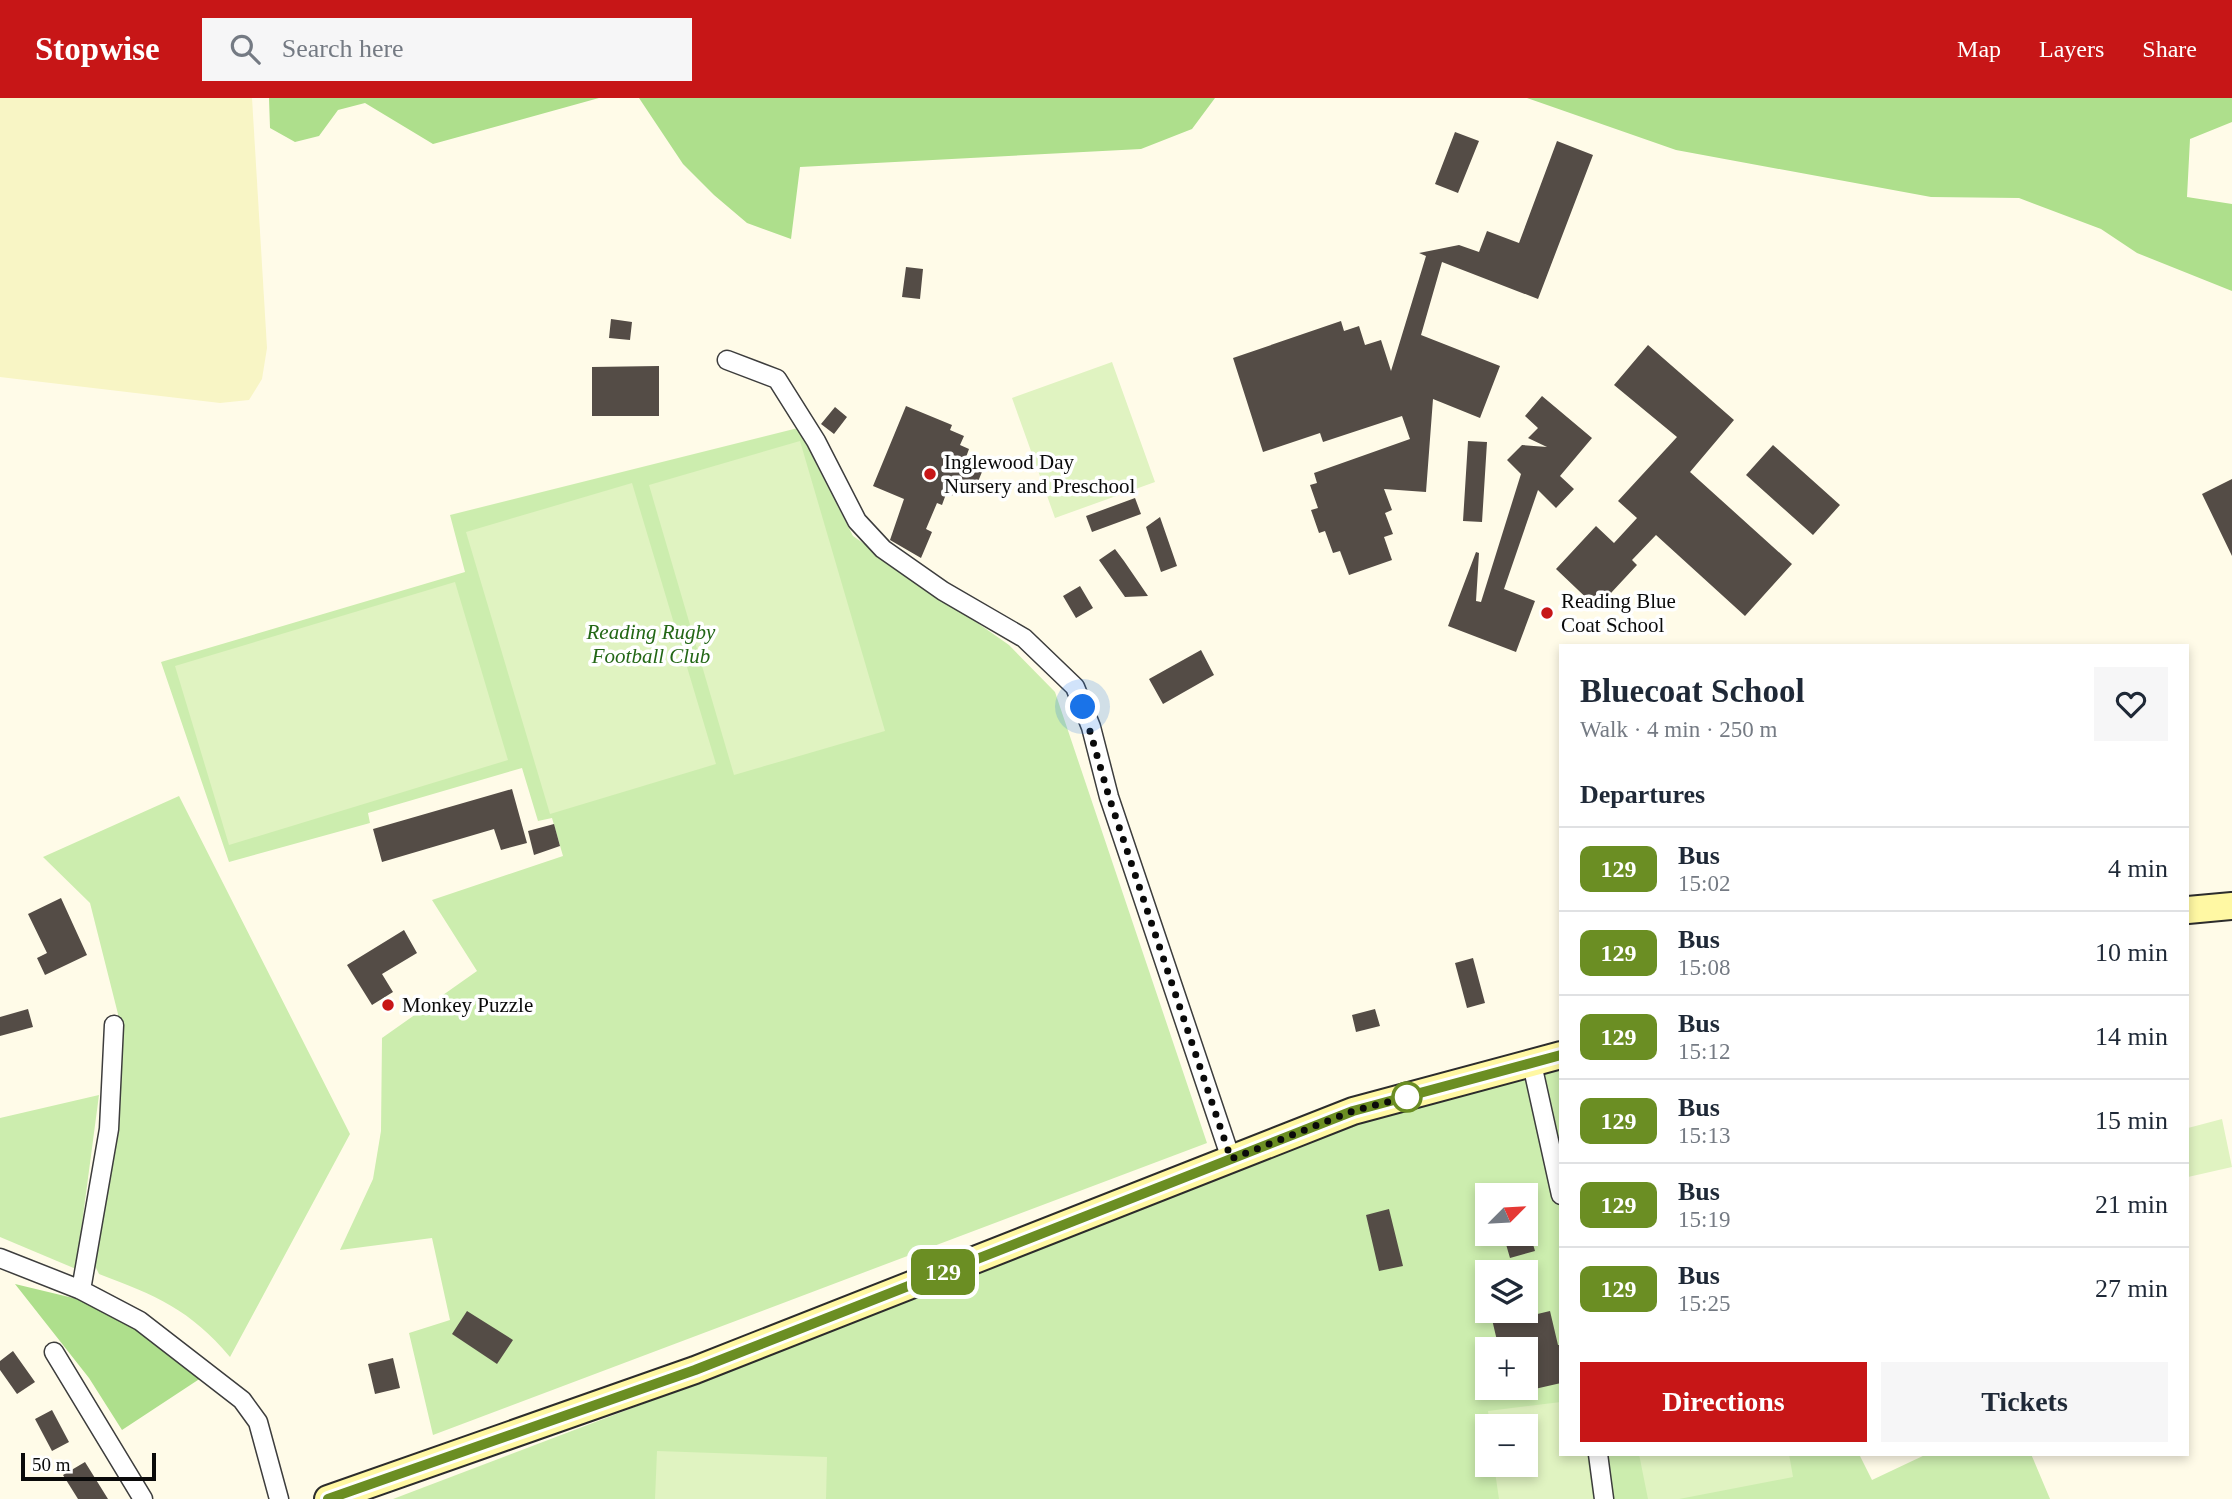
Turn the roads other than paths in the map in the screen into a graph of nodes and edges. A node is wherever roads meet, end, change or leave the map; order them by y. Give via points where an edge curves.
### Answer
1 (727, 360) dead end
2 (2232, 906) edge
3 (2189, 911) edge
4 (114, 1025) dead end
5 (1559, 1056) edge
6 (1532, 1064) junction
7 (1231, 1159) junction
8 (1559, 1186) edge
9 (0, 1258) edge
10 (82, 1290) junction
11 (54, 1352) dead end
12 (1598, 1456) edge
13 (143, 1499) edge
14 (279, 1499) edge
15 (328, 1499) edge
16 (1604, 1499) edge

1 - 7 street via 777,379 816,441 857,521 883,549 1024,638 1075,687
2 - 3 main road
4 - 10 street via 109,1129
5 - 6 main road
6 - 7 main road via 1353,1111
6 - 8 street
7 - 15 main road via 695,1370
9 - 10 street
10 - 14 street via 140,1321 242,1400 258,1422
11 - 13 street
12 - 16 street

